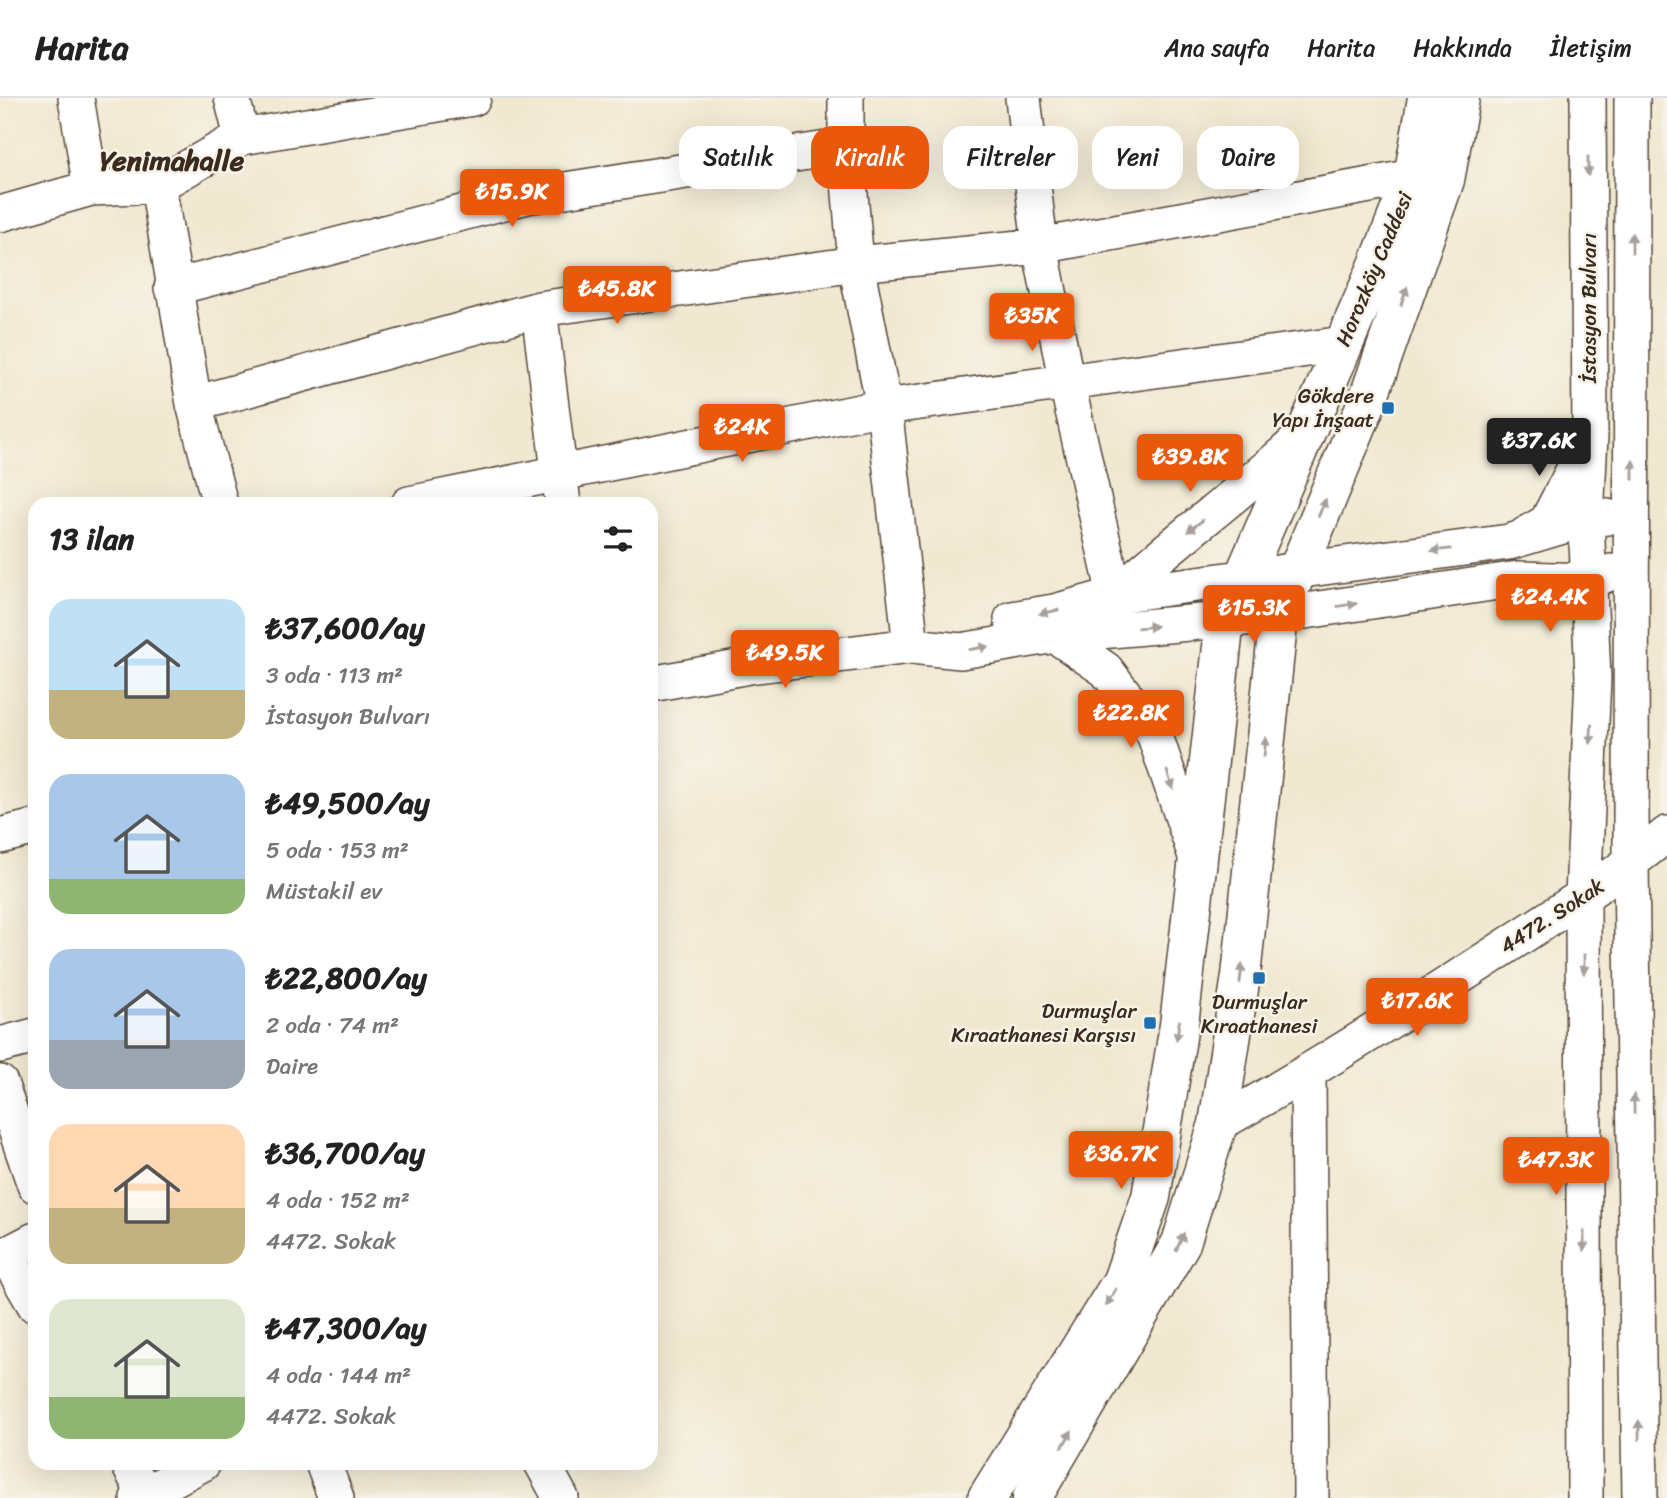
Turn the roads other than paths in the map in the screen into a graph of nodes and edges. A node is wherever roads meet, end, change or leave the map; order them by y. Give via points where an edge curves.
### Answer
1 (76, 98) edge
2 (232, 98) edge
3 (472, 98) edge
4 (846, 98) edge
5 (1023, 98) edge
6 (1427, 98) edge
7 (1460, 98) edge
8 (1588, 98) edge
9 (1632, 98) edge
10 (846, 126) edge
11 (242, 137) junction
12 (811, 151) edge
13 (1413, 177) junction
14 (158, 185) junction
15 (91, 188) junction
16 (850, 189) edge
17 (0, 214) edge
18 (1040, 246) junction
19 (856, 264) junction
20 (173, 288) junction
21 (539, 309) junction
22 (1344, 344) junction
23 (1067, 384) junction
24 (194, 404) junction
25 (884, 407) junction
26 (1304, 435) junction
27 (1590, 436) junction
28 (561, 488) edge
29 (218, 497) edge
30 (476, 497) edge
31 (1587, 519) junction
32 (1633, 539) junction
33 (1508, 542) junction
34 (1295, 571) junction
35 (1243, 577) junction
36 (1518, 579) junction
37 (1592, 581) junction
38 (1115, 594) junction
39 (1279, 615) junction
40 (1225, 620) junction
41 (1055, 635) junction
42 (911, 646) junction
43 (1593, 678) junction
44 (658, 683) edge
45 (28, 829) edge
46 (1667, 834) edge
47 (0, 836) edge
48 (1631, 864) junction
49 (1199, 866) junction
50 (1583, 896) junction
51 (28, 1039) edge
52 (0, 1045) edge
53 (1308, 1074) junction
54 (0, 1083) edge
55 (1218, 1124) junction
56 (28, 1165) edge
57 (14, 1251) edge
58 (28, 1287) edge
59 (131, 1470) edge
60 (190, 1470) edge
61 (325, 1470) edge
62 (144, 1496) edge
63 (335, 1498) edge
64 (987, 1498) edge
65 (1032, 1498) edge
66 (1311, 1498) edge
67 (1585, 1498) edge
68 (1640, 1498) edge

1 - 15 street
2 - 11 street
3 - 11 street
4 - 10 street
5 - 18 street
6 - 13 main road, Horozköy Caddesi
34 -> 7 main road via 1372,388 1445,180
8 -> 27 street, İstasyon Bulvarı
32 -> 9 street, İstasyon Bulvarı
11 - 14 street
12 - 20 street via 527,196
13 - 18 street
13 - 22 main road, Horozköy Caddesi
14 - 15 street
14 - 20 street
15 - 17 street
16 - 19 street
18 - 19 street
18 - 23 street
19 - 21 street
19 - 25 street
20 - 24 street
21 - 24 street
21 - 28 street
22 - 23 street
22 - 26 main road, Horozköy Caddesi
23 - 25 street
23 - 38 street
24 - 29 street
25 - 28 street
25 - 42 street
26 - 35 main road, Horozköy Caddesi
26 -> 38 street
27 - 31 street, İstasyon Bulvarı
27 - 33 street via 1547,522
28 - 30 street
31 - 32 street via 1605,516 1623,522
31 - 33 street
31 - 37 street, İstasyon Bulvarı
32 - 37 street via 1620,568
32 - 48 street, İstasyon Bulvarı
33 -> 34 street
34 - 35 street
34 - 39 main road
35 - 38 street
35 - 40 main road, Horozköy Caddesi
36 - 37 street
39 -> 36 street
36 - 43 street via 1559,598 1583,637
37 - 43 street, İstasyon Bulvarı
38 -> 42 street via 1054,612 955,628
39 - 40 street
55 -> 39 main road via 1241,976
41 -> 40 street
40 - 49 main road, Horozköy Caddesi
42 -> 41 street via 961,651
41 -> 49 street via 1106,670 1154,733
42 - 44 street
43 -> 50 street, İstasyon Bulvarı
45 - 47 street
46 - 48 street, 4472. Sokak
48 - 50 street, 4472. Sokak
68 -> 48 street, İstasyon Bulvarı
49 -> 64 main road, Horozköy Caddesi via 1151,1197 1122,1281
50 - 53 street, 4472. Sokak
50 -> 67 street, İstasyon Bulvarı
51 - 52 street
53 - 55 street, 4472. Sokak
53 - 66 street
54 - 56 street
65 -> 55 main road via 1181,1243
57 - 58 street
59 - 62 street
60 - 62 street
61 - 63 street

